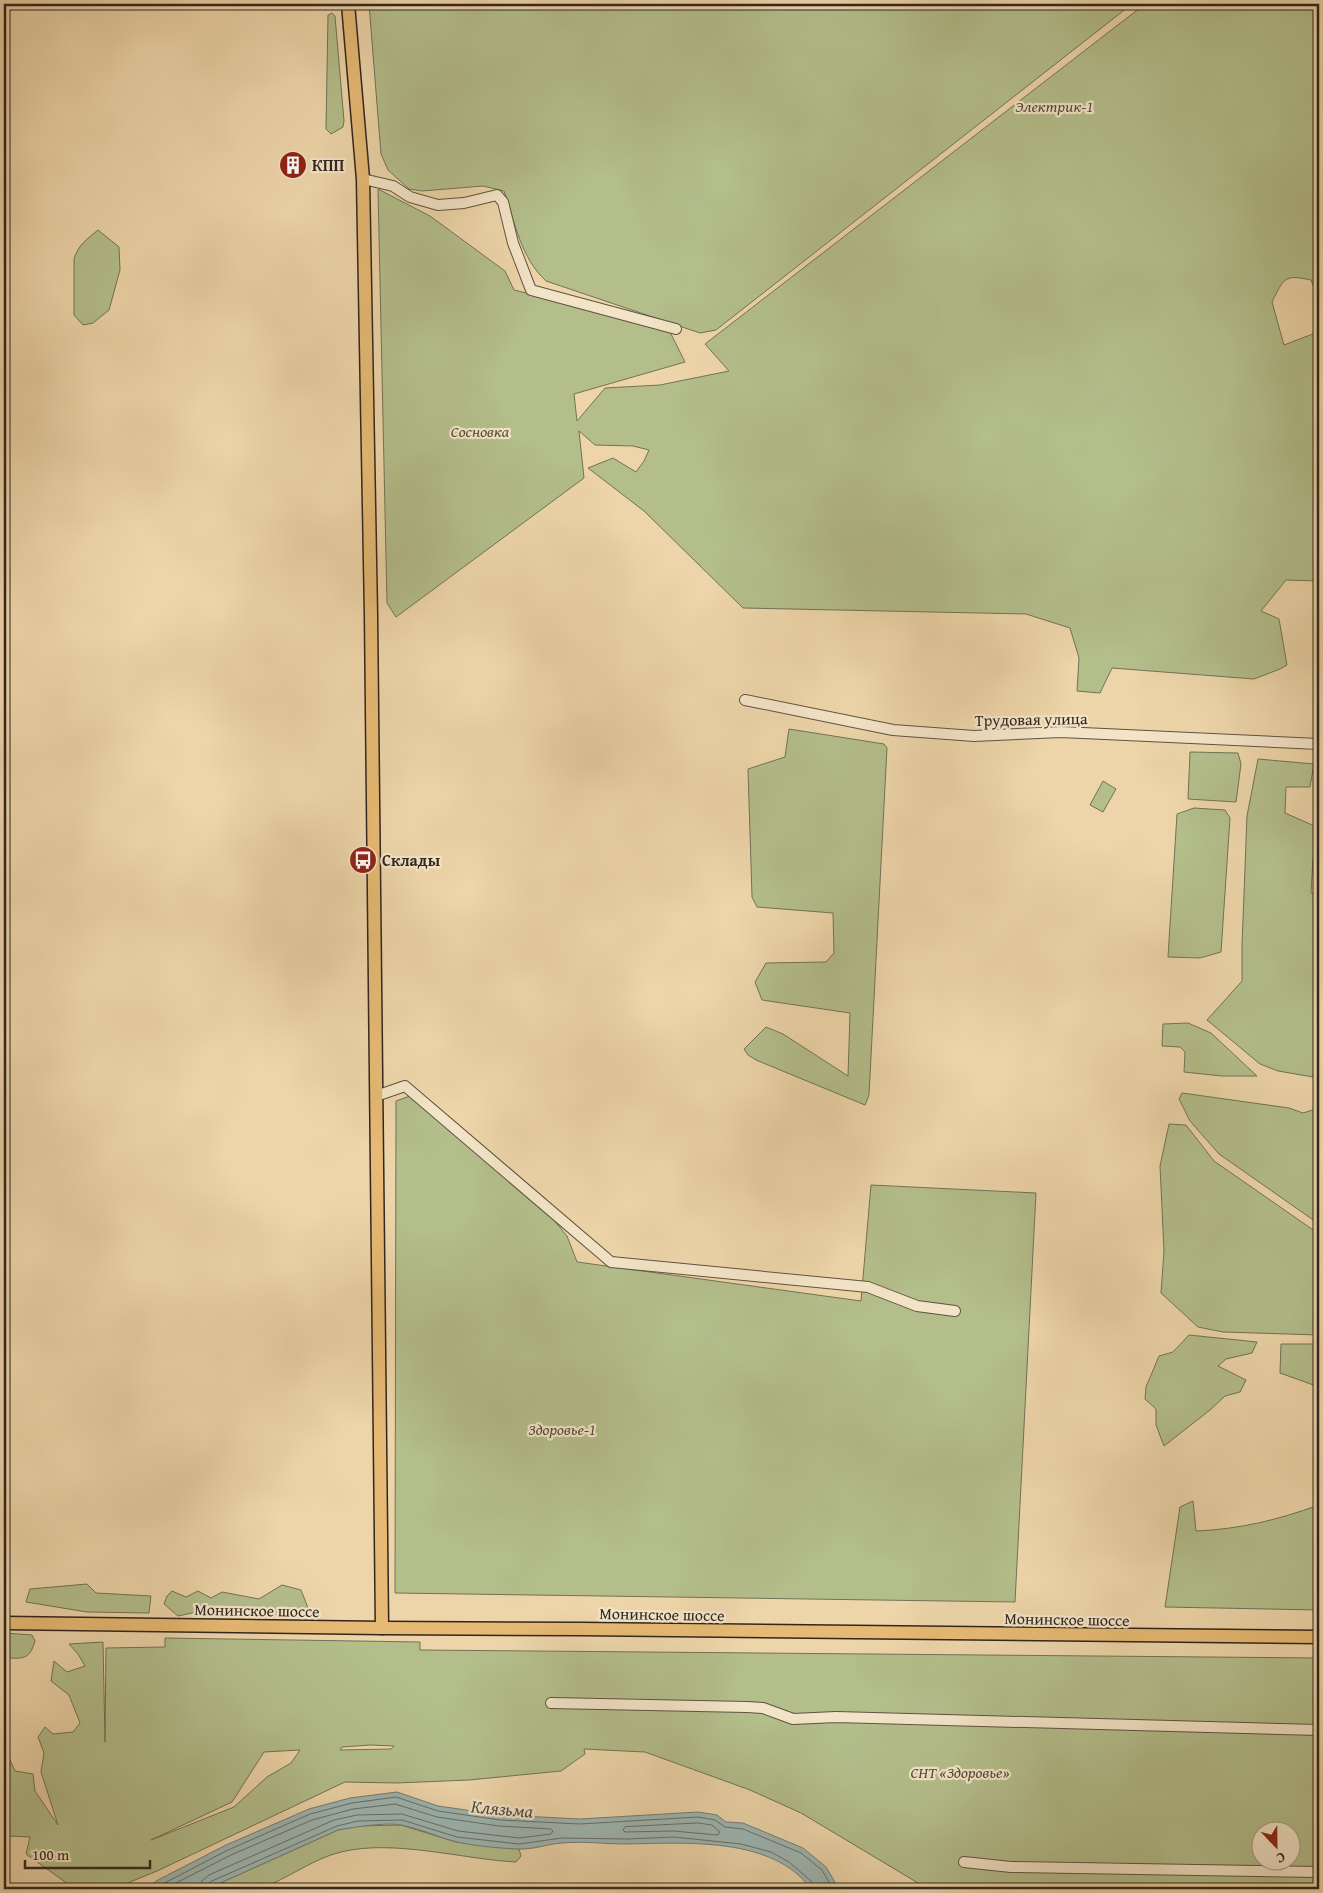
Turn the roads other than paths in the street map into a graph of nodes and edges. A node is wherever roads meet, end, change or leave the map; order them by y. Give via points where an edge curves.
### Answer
1 (348, 4) edge
2 (363, 179) junction
3 (676, 329) dead end
4 (745, 700) dead end
5 (1319, 744) edge
6 (376, 1096) junction
7 (955, 1311) dead end
8 (4, 1623) edge
9 (382, 1628) junction
10 (1319, 1637) edge
11 (551, 1703) dead end
12 (1319, 1730) edge
13 (964, 1862) dead end
14 (1319, 1872) edge

1 - 2 main road
2 - 3 street via 393,186 410,197 438,205 497,196 503,202 513,243 531,290
2 - 6 main road
4 - 5 street, Трудовая улица via 893,730 974,736 1061,732
6 - 7 street via 405,1086 611,1262 868,1287 917,1306
6 - 9 main road
8 - 9 main road, Монинское шоссе
9 - 10 main road, Монинское шоссе
11 - 12 street via 763,1708 784,1717 803,1719
13 - 14 street via 1012,1867

